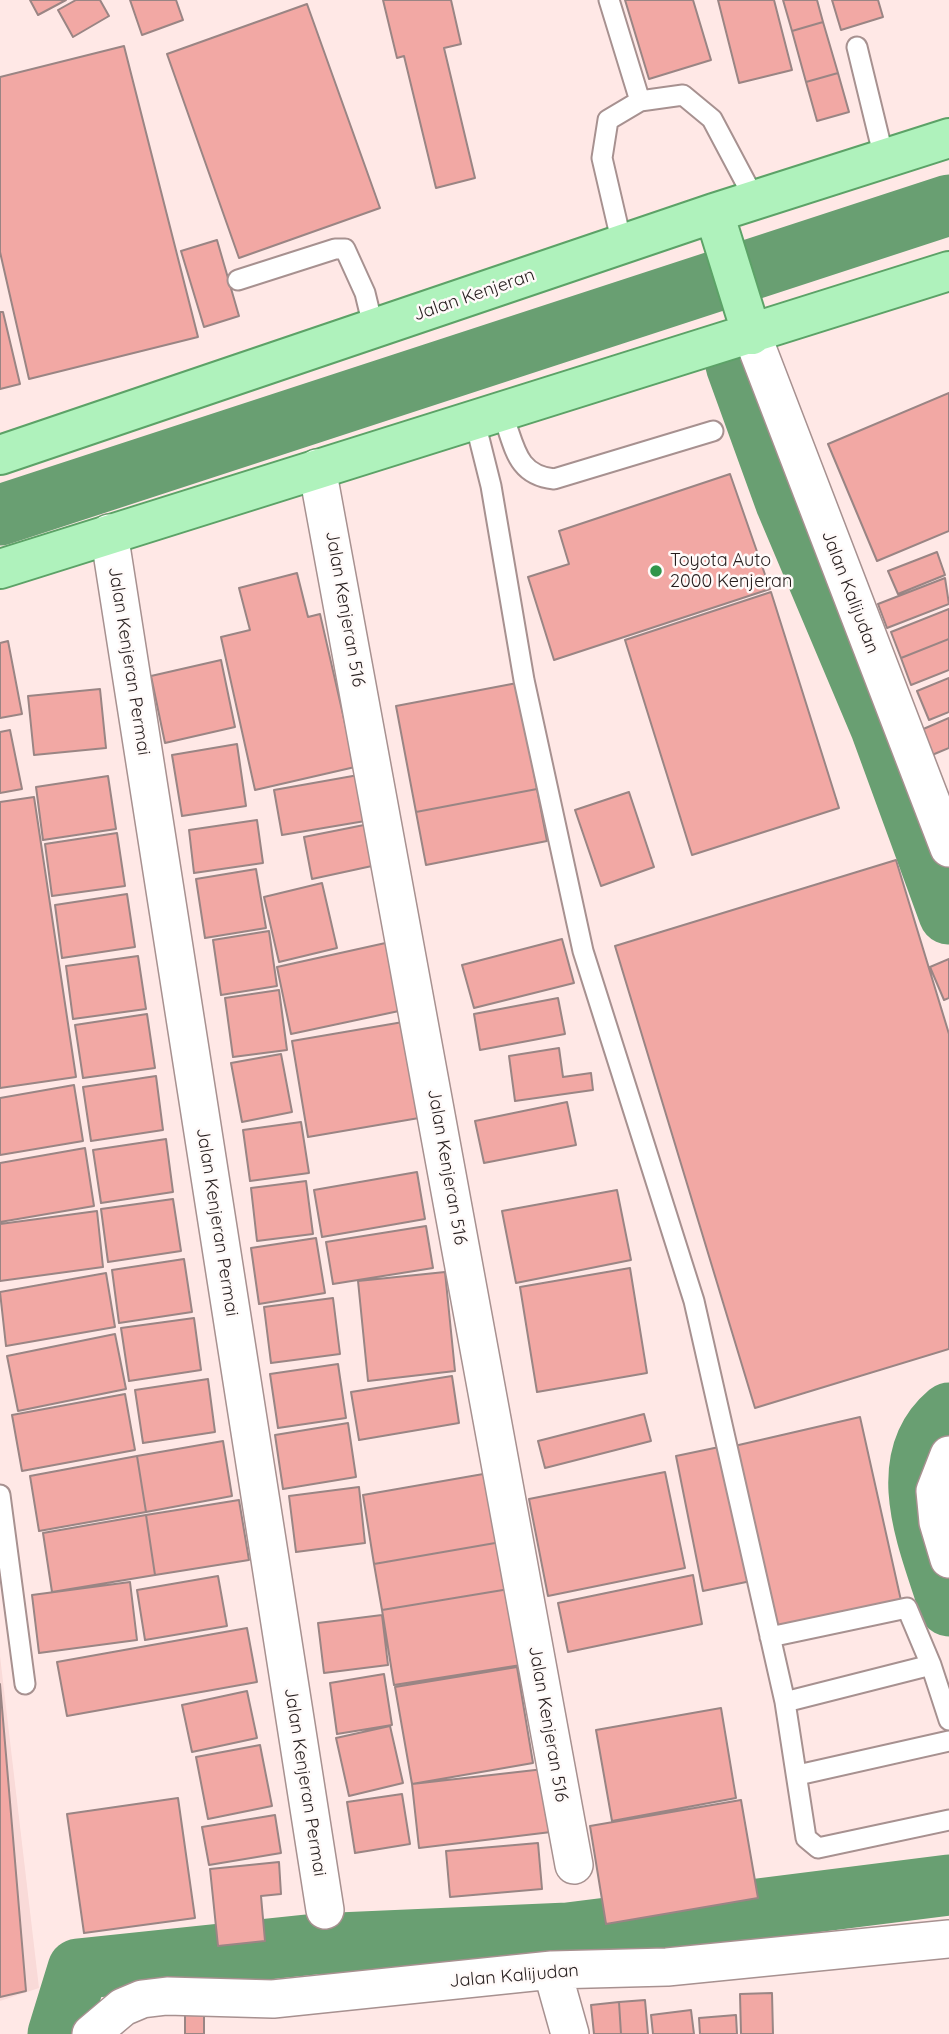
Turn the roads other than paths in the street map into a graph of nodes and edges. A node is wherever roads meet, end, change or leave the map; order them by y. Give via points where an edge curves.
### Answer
1 (609, 0) edge
2 (857, 47) dead end
3 (640, 102) junction
4 (949, 138) edge
5 (884, 158) junction
6 (755, 200) junction
7 (718, 225) junction
8 (622, 244) junction
9 (949, 271) edge
10 (238, 280) dead end
11 (749, 325) junction
12 (374, 330) junction
13 (489, 417) junction
14 (713, 431) dead end
15 (0, 455) edge
16 (317, 468) junction
17 (109, 533) junction
18 (0, 569) edge
19 (949, 848) edge
20 (949, 1455) edge
21 (0, 1495) edge
22 (949, 1559) edge
23 (770, 1637) junction
24 (931, 1665) junction
25 (25, 1684) dead end
26 (785, 1702) junction
27 (949, 1720) edge
28 (949, 1741) edge
29 (798, 1775) junction
30 (949, 1820) edge
31 (574, 1865) dead end
32 (325, 1910) dead end
33 (949, 1939) edge
34 (552, 1970) junction
35 (91, 2034) edge
36 (570, 2034) edge

1 - 3 lane
2 - 5 lane
3 - 6 lane via 683,95 712,119
3 - 8 lane via 608,120 602,158
4 - 5 main road, Jalan Kenjeran
5 - 6 main road, Jalan Kenjeran
6 - 7 main road, Jalan Kenjeran
7 - 8 main road, Jalan Kenjeran
7 - 11 main road
8 - 12 main road, Jalan Kenjeran
9 - 11 main road
10 - 12 lane via 335,248 345,249 366,293
11 - 13 main road
11 - 19 street, Jalan Kalijudan
12 - 15 main road, Jalan Kenjeran
13 - 14 lane via 535,477 554,479
13 - 16 main road
13 - 23 lane via 491,486 524,680 583,951 694,1301
16 - 17 main road
16 - 31 street, Jalan Kenjeran 516
17 - 18 main road
17 - 32 street, Jalan Kenjeran Permai
20 - 22 street via 935,1491
21 - 25 lane
23 - 24 lane via 903,1606
23 - 26 lane
24 - 26 lane
24 - 27 lane
26 - 29 lane
28 - 29 lane
29 - 30 lane via 806,1838 818,1848
33 - 34 street, Jalan Kalijudan via 667,1967
34 - 35 street, Jalan Kalijudan via 273,1999 155,1997 123,2007
34 - 36 street

